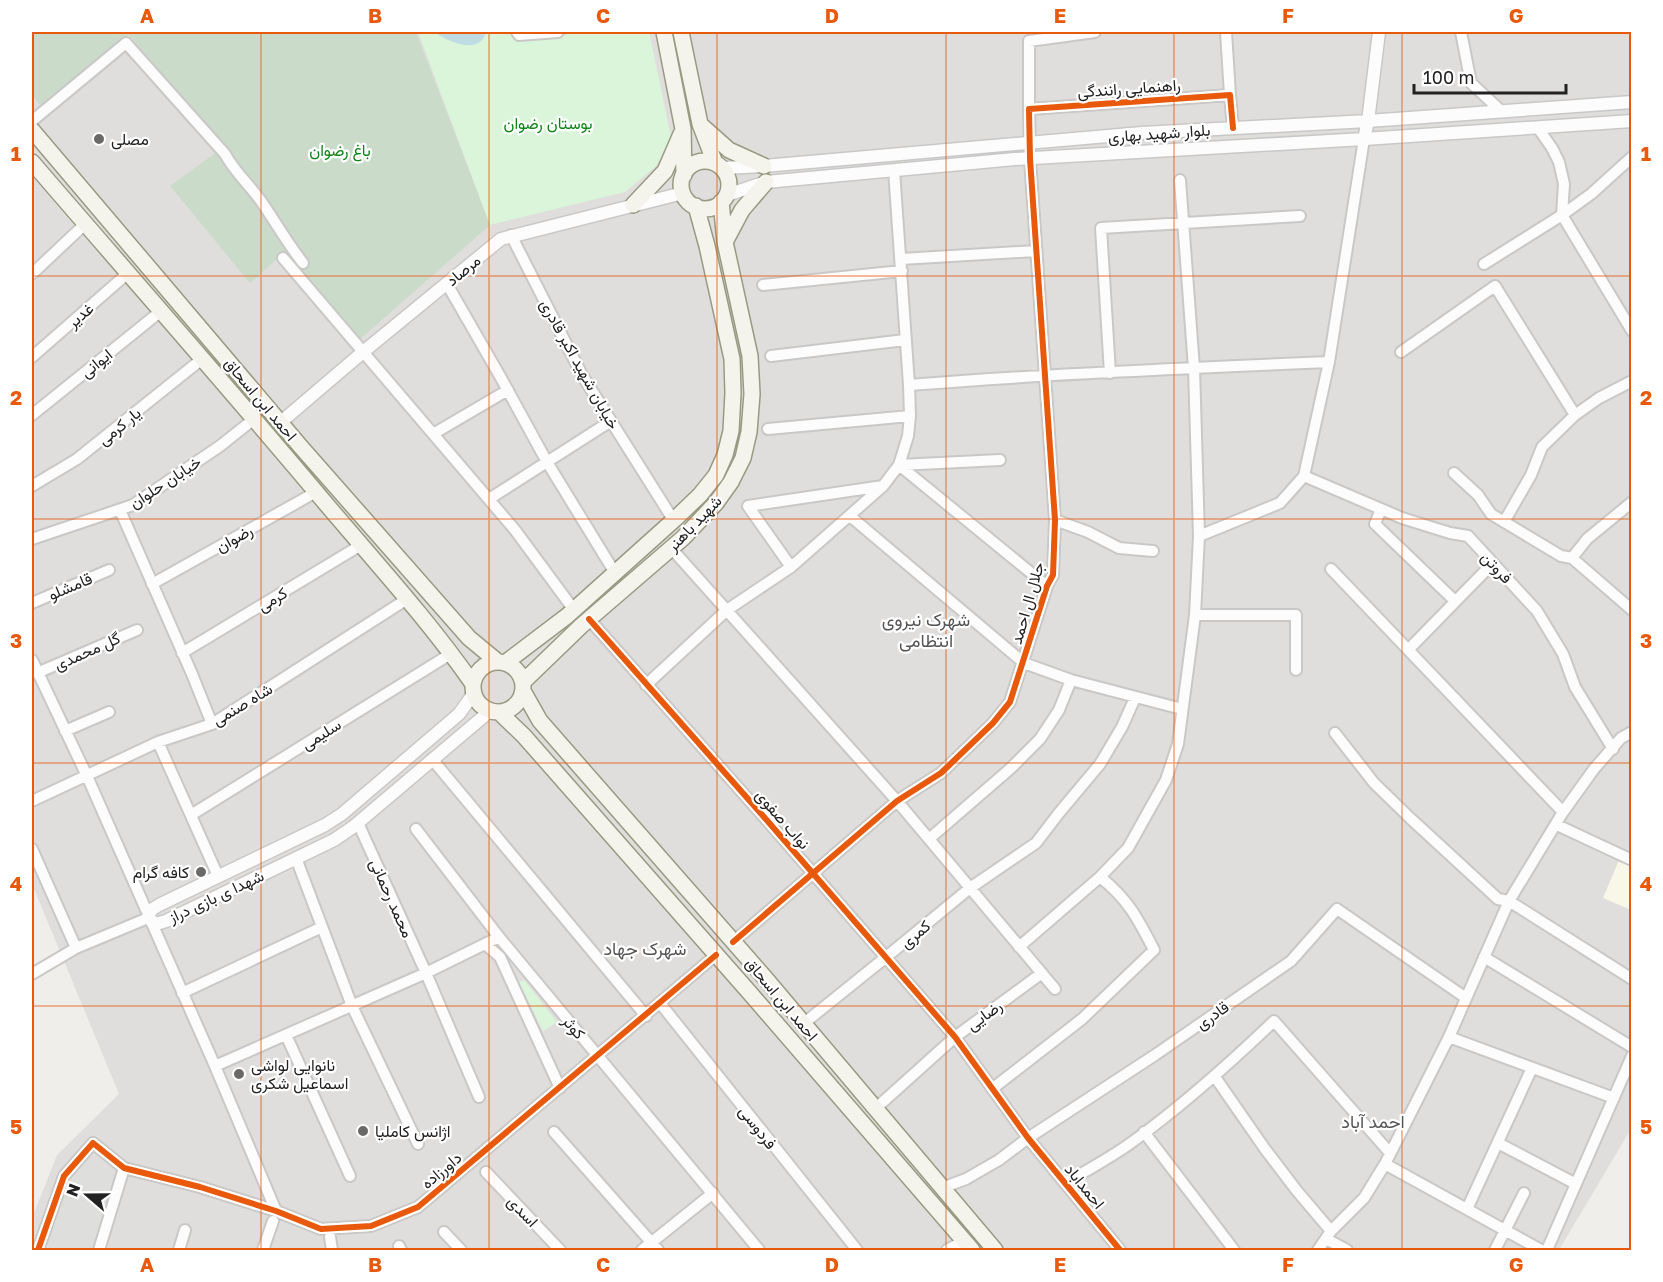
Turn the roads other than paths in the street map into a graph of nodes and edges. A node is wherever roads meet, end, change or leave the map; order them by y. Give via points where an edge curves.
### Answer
1 (517, 32) edge
2 (558, 32) edge
3 (664, 32) edge
4 (681, 32) edge
5 (1095, 32) edge
6 (1226, 32) edge
7 (1379, 32) edge
8 (1461, 32) edge
9 (1230, 95) junction
10 (1632, 102) edge
11 (1029, 109) junction
12 (1500, 110) junction
13 (1368, 121) junction
14 (32, 122) edge
15 (1632, 122) edge
16 (700, 124) junction
17 (1233, 128) junction
18 (1538, 128) junction
19 (683, 129) junction
20 (32, 130) edge
21 (1500, 130) junction
22 (1364, 140) junction
23 (1030, 142) junction
24 (1632, 157) edge
25 (1030, 159) junction
26 (33, 165) edge
27 (719, 166) junction
28 (894, 170) junction
29 (765, 174) junction
30 (684, 175) junction
31 (1180, 180) dead end
32 (683, 193) junction
33 (724, 198) junction
34 (633, 205) junction
35 (696, 206) junction
36 (1562, 215) junction
37 (1300, 216) dead end
38 (1183, 222) junction
39 (85, 224) junction
40 (511, 236) junction
41 (725, 242) junction
42 (1036, 251) junction
43 (283, 258) dead end
44 (901, 259) junction
45 (303, 263) dead end
46 (1484, 264) dead end
47 (902, 272) junction
48 (33, 273) dead end
49 (128, 273) junction
50 (447, 284) junction
51 (763, 285) dead end
52 (161, 311) junction
53 (1632, 331) edge
54 (905, 340) junction
55 (363, 352) junction
56 (1401, 352) dead end
57 (33, 353) edge
58 (771, 356) dead end
59 (202, 359) junction
60 (1329, 362) junction
61 (1194, 368) junction
62 (1110, 373) junction
63 (1046, 375) junction
64 (1632, 381) edge
65 (909, 385) junction
66 (508, 390) junction
67 (32, 415) edge
68 (1575, 415) junction
69 (910, 416) junction
70 (254, 419) junction
71 (611, 421) junction
72 (281, 422) junction
73 (768, 429) dead end
74 (433, 434) junction
75 (1000, 460) dead end
76 (547, 462) junction
77 (898, 465) junction
78 (1454, 473) dead end
79 (1304, 476) junction
80 (32, 486) edge
81 (883, 486) junction
82 (316, 492) junction
83 (489, 499) junction
84 (1632, 502) edge
85 (1381, 509) junction
86 (120, 510) junction
87 (850, 516) junction
88 (674, 520) junction
89 (1055, 520) junction
90 (1504, 522) junction
91 (688, 532) junction
92 (1199, 536) junction
93 (32, 539) edge
94 (653, 539) junction
95 (361, 545) junction
96 (667, 551) junction
97 (1153, 551) dead end
98 (1572, 558) junction
99 (1493, 563) junction
100 (791, 567) junction
101 (1331, 569) dead end
102 (110, 570) dead end
103 (615, 573) junction
104 (152, 584) junction
105 (1047, 586) junction
106 (407, 599) junction
107 (1455, 601) junction
108 (32, 603) edge
109 (574, 609) junction
110 (727, 610) junction
111 (1632, 610) edge
112 (1196, 615) junction
113 (589, 619) junction
114 (137, 630) dead end
115 (1408, 650) junction
116 (182, 652) junction
117 (452, 652) junction
118 (32, 660) edge
119 (501, 662) junction
120 (1024, 663) junction
121 (1296, 670) dead end
122 (37, 673) junction
123 (1071, 680) junction
124 (646, 685) junction
125 (523, 687) junction
126 (474, 688) junction
127 (1135, 698) junction
128 (1182, 709) junction
129 (109, 712) dead end
130 (495, 712) junction
131 (212, 724) junction
132 (65, 731) junction
133 (1632, 732) edge
134 (1335, 733) dead end
135 (158, 742) junction
136 (1613, 749) junction
137 (432, 759) junction
138 (87, 776) junction
139 (32, 801) edge
140 (897, 801) junction
141 (1563, 812) junction
142 (191, 815) junction
143 (358, 823) junction
144 (1557, 825) junction
145 (416, 829) dead end
146 (929, 839) junction
147 (32, 849) edge
148 (296, 858) junction
149 (1632, 860) edge
150 (812, 873) junction
151 (219, 876) junction
152 (1100, 877) junction
153 (970, 888) junction
154 (1509, 901) junction
155 (148, 918) junction
156 (322, 927) junction
157 (499, 937) junction
158 (733, 942) junction
159 (485, 944) junction
160 (1019, 947) junction
161 (76, 948) junction
162 (716, 955) junction
163 (1484, 957) junction
164 (885, 958) junction
165 (426, 973) junction
166 (1042, 973) junction
167 (32, 974) edge
168 (1632, 979) edge
169 (1055, 988) dead end
170 (182, 993) junction
171 (1466, 998) junction
172 (660, 1003) junction
173 (352, 1006) junction
174 (646, 1016) junction
175 (803, 1024) junction
176 (286, 1035) junction
177 (955, 1037) junction
178 (1449, 1037) junction
179 (1632, 1047) edge
180 (598, 1056) junction
181 (1632, 1056) edge
182 (215, 1066) junction
183 (1532, 1068) junction
184 (1215, 1077) junction
185 (560, 1088) junction
186 (992, 1089) junction
187 (479, 1097) dead end
188 (1614, 1098) junction
189 (875, 1109) junction
190 (555, 1132) dead end
191 (1144, 1132) junction
192 (1028, 1138) junction
193 (1498, 1143) junction
194 (418, 1144) dead end
195 (1390, 1153) junction
196 (1384, 1164) junction
197 (124, 1168) junction
198 (486, 1172) dead end
199 (350, 1176) dead end
200 (1065, 1184) junction
201 (1576, 1184) junction
202 (942, 1188) junction
203 (712, 1193) junction
204 (1524, 1193) dead end
205 (927, 1198) junction
206 (1467, 1209) junction
207 (275, 1216) junction
208 (967, 1217) junction
209 (185, 1230) dead end
210 (1505, 1231) junction
211 (444, 1232) dead end
212 (1328, 1235) junction
213 (330, 1237) dead end
214 (963, 1240) edge
215 (655, 1246) edge
216 (38, 1251) edge
217 (99, 1251) edge
218 (179, 1251) edge
219 (263, 1251) edge
220 (332, 1251) edge
221 (461, 1251) edge
222 (560, 1251) edge
223 (642, 1251) edge
224 (759, 1251) edge
225 (856, 1251) edge
226 (947, 1251) edge
227 (995, 1251) edge
228 (1120, 1251) edge
229 (1234, 1251) edge
230 (1318, 1251) edge
231 (1347, 1251) edge
232 (1495, 1251) edge
233 (1541, 1251) edge
234 (1547, 1251) edge

1 - 2 street
3 - 19 main road
4 - 16 main road
5 - 11 street via 1029,41
6 - 9 street
7 - 13 street
8 - 12 street via 1471,83
9 - 11 street, راهنمایی رانندگی
9 - 17 street
10 - 12 street, بلوار شهید بهاری
11 - 23 street
12 - 13 street, بلوار شهید بهاری
12 - 21 street
13 - 17 street, بلوار شهید بهاری
13 - 22 street
14 - 45 street via 126,43 225,154
15 - 18 street, بلوار شهید بهاری
16 - 27 main road
16 - 29 main road
17 - 23 street, بلوار شهید بهاری
18 - 21 street, بلوار شهید بهاری
18 - 36 street via 1559,162 1564,184
19 - 30 main road
19 - 34 main road via 665,171
20 - 72 main road, احمد ابن اسحاق
21 - 22 street, بلوار شهید بهاری
22 - 25 street, بلوار شهید بهاری
22 - 60 street
23 - 25 street, جلال ال احمد
23 - 29 street, بلوار شهید بهاری
24 - 36 street
25 - 28 street, بلوار شهید بهاری
25 - 42 street, جلال ال احمد
26 - 39 main road, احمد ابن اسحاق
27 - 29 street, بلوار شهید بهاری
27 - 30 main road via 708,161 694,164
27 - 33 main road via 729,181
28 - 29 street, بلوار شهید بهاری
28 - 44 street
29 - 33 street, بلوار شهید بهاری
29 - 41 main road
30 - 32 main road
31 - 38 street
32 - 34 street, مرصاد
32 - 35 main road
33 - 35 main road via 709,208
33 - 41 main road, شهید باهنر
34 - 40 street, مرصاد
35 - 88 main road, شهید باهنر via 732,359 731,431 716,475
36 - 46 street
36 - 53 street
37 - 38 street
38 - 61 street
38 - 62 street via 1101,228
39 - 48 street
39 - 49 main road, احمد ابن اسحاق
40 - 50 street, مرصاد via 501,239
40 - 71 street, خیابان شهید اکبر قادری via 582,375
41 - 91 main road, شهید باهنر via 750,356 749,432 743,458 731,482 717,504
42 - 44 street
42 - 63 street, جلال ال احمد
43 - 55 street
44 - 47 street
47 - 51 street
47 - 54 street
49 - 52 main road, احمد ابن اسحاق
49 - 57 street, غدیر
50 - 55 street, مرصاد
50 - 66 street
52 - 59 main road, احمد ابن اسحاق
52 - 67 street, ایوانی
54 - 58 street
54 - 65 street
55 - 72 street, مرصاد
55 - 74 street
56 - 68 street via 1495,286
59 - 70 main road, احمد ابن اسحاق
59 - 80 street, یار کرمی via 76,459
60 - 61 street
60 - 79 street
61 - 62 street
61 - 92 street
62 - 63 street
63 - 65 street
63 - 89 street, جلال ال احمد
64 - 68 street
65 - 69 street
66 - 74 street
66 - 76 street
68 - 90 street via 1542,447
69 - 73 street
69 - 77 street
70 - 82 main road, احمد ابن اسحاق
70 - 86 street, خیابان حلوان via 220,446
71 - 76 street
71 - 88 street, خیابان شهید اکبر قادری
72 - 119 main road, احمد ابن اسحاق via 469,639
74 - 83 street
75 - 77 street
76 - 83 street
76 - 103 street
77 - 81 street
77 - 105 street
78 - 90 street via 1478,495 1491,514
79 - 85 street, فروتن
79 - 92 street via 1280,503
81 - 87 street
81 - 100 street via 748,506
82 - 95 main road, احمد ابن اسحاق
82 - 104 street, رضوان
83 - 109 street
84 - 98 street via 1587,539
85 - 99 street, فروتن via 1468,536
85 - 107 street via 1375,524
86 - 93 street, خیابان حلوان
86 - 104 street
87 - 100 street
87 - 120 street
88 - 91 main road via 679,530
88 - 94 main road, شهید باهنر
89 - 97 street via 1119,548
89 - 105 street, جلال ال احمد via 1053,575
90 - 98 street via 1560,556
91 - 96 main road, شهید باهنر
92 - 112 street
94 - 96 main road
94 - 103 main road, شهید باهنر
95 - 106 main road, احمد ابن اسحاق
95 - 116 street, کرمی
96 - 110 street
96 - 113 main road, شهید باهنر
98 - 111 street
99 - 107 street
99 - 136 street, فروتن via 1537,611 1563,654 1575,687
100 - 110 street
101 - 115 street
102 - 108 street, قامشلو
103 - 109 main road, شهید باهنر
104 - 116 street
105 - 120 street, جلال ال احمد
106 - 117 main road, احمد ابن اسحاق
106 - 131 street, شاه صنمی
107 - 115 street
109 - 119 main road, شهید باهنر
110 - 124 street
110 - 140 street
112 - 121 street via 1296,615
112 - 128 street
113 - 124 street, نواب صفوی
113 - 125 main road, شهید باهنر
114 - 122 street, گل محمدی
115 - 141 street
116 - 131 street
117 - 126 main road, احمد ابن اسحاق
117 - 142 street, سلیمی
118 - 122 street
119 - 125 main road via 517,670
119 - 126 main road via 479,671
120 - 123 street
120 - 140 street, جلال ال احمد via 1010,702 993,723 941,773
122 - 132 street
123 - 127 street
123 - 146 street via 1059,710 1040,739
124 - 150 street, نواب صفوی
125 - 130 main road via 515,706
125 - 158 main road, احمد ابن اسحاق via 540,721
126 - 130 main road via 483,707
126 - 151 street, شهدا ی بازی دراز via 459,714 342,814
127 - 128 street
127 - 153 street, کمری via 1100,764 1036,843
128 - 152 street via 1178,744 1166,780 1128,848
129 - 132 street
130 - 137 street, شهدا ی بازی دراز
130 - 162 main road, احمد ابن اسحاق via 524,736
131 - 135 street, شاه صنمی
132 - 138 street
133 - 136 street
134 - 154 street via 1374,783 1410,818 1498,899
135 - 138 street, شاه صنمی
135 - 142 street
136 - 141 street
137 - 143 street, شهدا ی بازی دراز
137 - 174 street
138 - 139 street, شاه صنمی
138 - 155 street
140 - 146 street
140 - 150 street, جلال ال احمد
141 - 144 street
142 - 151 street
143 - 148 street, شهدا ی بازی دراز
143 - 165 street, محمد رحمانی
144 - 149 street
144 - 154 street
145 - 157 street, کوثر
146 - 153 street
147 - 161 street
148 - 155 street, شهدا ی بازی دراز via 166,921 156,924
148 - 156 street
150 - 158 street, جلال ال احمد
150 - 164 street, نواب صفوی
151 - 155 street, شهدا ی بازی دراز via 159,905
152 - 160 street
152 - 186 street via 1136,915 1154,950 1082,1019
153 - 160 street
153 - 164 street, کمری
154 - 163 street
154 - 168 street
155 - 161 street
155 - 170 street
156 - 170 street
156 - 173 street
157 - 159 street
157 - 180 street, کوثر
158 - 175 main road, احمد ابن اسحاق
159 - 165 street
159 - 185 street via 500,957
160 - 166 street
161 - 167 street
162 - 172 street, داورزاده
162 - 205 main road, احمد ابن اسحاق
163 - 171 street
163 - 179 street
164 - 175 street, کمری
164 - 177 street, نواب صفوی
165 - 173 street
165 - 187 street, محمد رحمانی
166 - 169 street
166 - 177 street, رضایی
170 - 182 street
171 - 178 street
171 - 192 street, قادری via 1337,909 1291,961
172 - 174 street, داورزاده
172 - 225 street, فردوسی
173 - 176 street
173 - 194 street
174 - 180 street, داورزاده
175 - 189 main road, احمد ابن اسحاق
176 - 182 street
176 - 199 street
177 - 186 street, نواب صفوی
177 - 189 street, رضایی
178 - 183 street
178 - 195 street
180 - 185 street, داورزاده
180 - 203 street, کوثر
181 - 188 street
182 - 207 street
183 - 188 street
183 - 193 street
184 - 191 street
184 - 195 street via 1274,1021
184 - 212 street
185 - 207 street, داورزاده via 418,1207 371,1226 321,1229
186 - 192 street, احمداباد
188 - 201 street
189 - 202 main road, احمد ابن اسحاق
190 - 215 street
191 - 200 street
191 - 229 street
192 - 200 street, احمداباد
192 - 202 street, قادری via 999,1160
193 - 201 street
193 - 206 street
195 - 196 street
196 - 206 street
196 - 212 street via 1364,1198
197 - 207 street, داورزاده via 200,1187
197 - 216 street via 93,1143 64,1176
197 - 217 street
198 - 222 street, اسدی
200 - 228 street, احمداباد
201 - 234 street
202 - 205 main road via 944,1194 939,1200
202 - 208 main road, احمد ابن اسحاق
203 - 215 street
203 - 224 street, کوثر
204 - 210 street
205 - 214 main road, احمد ابن اسحاق
206 - 210 street
207 - 219 street
208 - 214 main road via 960,1216 953,1223
208 - 227 main road, احمد ابن اسحاق
209 - 218 street
210 - 232 street
210 - 233 street
211 - 221 street
212 - 230 street
212 - 231 street
213 - 220 street
214 - 226 street
215 - 223 street

